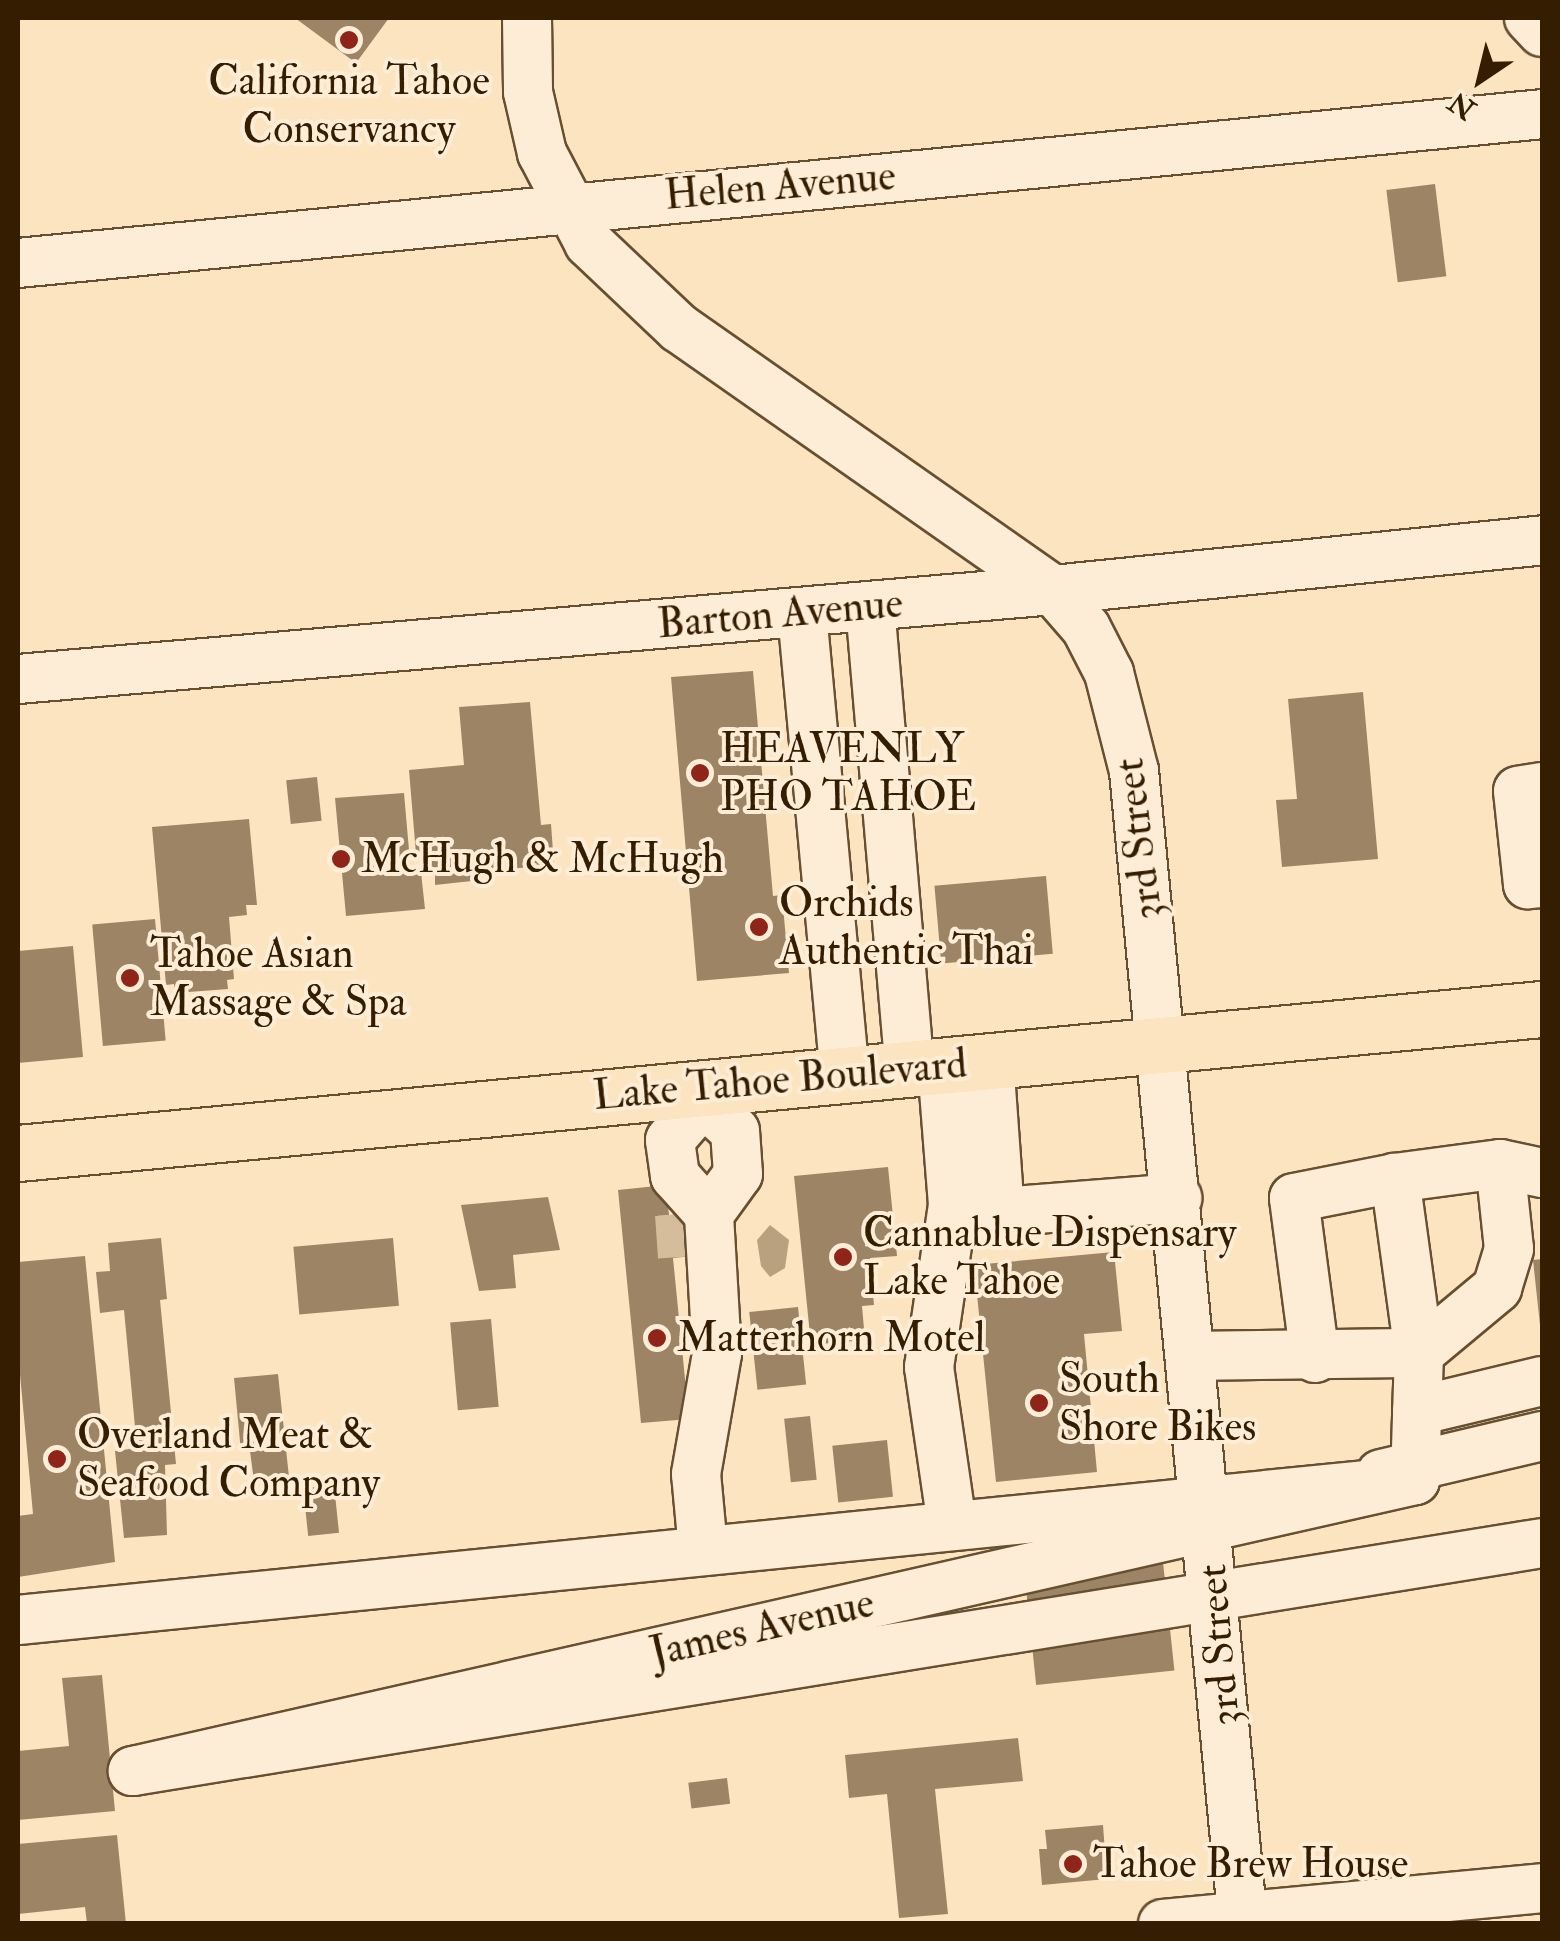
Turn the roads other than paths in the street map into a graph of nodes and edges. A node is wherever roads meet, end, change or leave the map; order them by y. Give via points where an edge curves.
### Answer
1 (527, 18) edge
2 (1529, 18) edge
3 (1542, 32) edge
4 (1542, 114) edge
5 (565, 206) junction
6 (18, 263) edge
7 (1542, 540) edge
8 (1053, 590) junction
9 (870, 606) junction
10 (802, 613) junction
11 (18, 679) edge
12 (1542, 786) edge
13 (1542, 883) edge
14 (1542, 1009) edge
15 (1162, 1044) junction
16 (947, 1064) junction
17 (845, 1074) junction
18 (701, 1095) junction
19 (18, 1153) edge
20 (1521, 1168) edge
21 (1395, 1178) junction
22 (1177, 1198) junction
23 (692, 1230) junction
24 (1419, 1354) junction
25 (1192, 1356) junction
26 (1315, 1358) junction
27 (1542, 1381) edge
28 (1417, 1411) junction
29 (1542, 1436) edge
30 (1415, 1480) junction
31 (1206, 1498) junction
32 (952, 1524) junction
33 (1542, 1543) edge
34 (703, 1549) junction
35 (18, 1620) edge
36 (132, 1771) junction
37 (1542, 1888) edge
38 (1243, 1919) edge
39 (1163, 1924) edge

1 - 5 street, 3rd Street via 528,92 542,154
2 - 3 street
4 - 5 street, Helen Avenue
5 - 6 street, Helen Avenue
5 - 8 street, 3rd Street via 589,242 679,328
7 - 8 street, Barton Avenue
8 - 9 street, Barton Avenue
8 - 15 street, 3rd Street via 1094,643 1124,724
9 - 10 street, Barton Avenue
9 - 16 street
10 - 11 street, Barton Avenue
10 - 17 street
12 - 13 street via 1518,790 1528,884
14 - 15 highway, Lake Tahoe Boulevard
15 - 16 highway, Lake Tahoe Boulevard
15 - 22 street, 3rd Street
16 - 17 highway, Lake Tahoe Boulevard
16 - 22 street via 1000,1212
16 - 32 street via 953,1204 929,1366
17 - 18 highway, Lake Tahoe Boulevard
18 - 19 highway, Lake Tahoe Boulevard
18 - 23 street via 670,1140
18 - 23 street via 735,1131 738,1174
20 - 21 street
20 - 24 street via 1497,1288
21 - 24 street
21 - 26 street via 1294,1198
22 - 25 street, 3rd Street
23 - 34 street via 716,1354 696,1474
24 - 26 street
24 - 28 street
25 - 26 street
25 - 31 street, 3rd Street
27 - 28 street
28 - 30 street
29 - 36 street
30 - 31 street, James Avenue
30 - 36 street, James Avenue
31 - 32 street, James Avenue
31 - 38 street, 3rd Street
32 - 34 street, James Avenue
33 - 36 street, James Avenue
34 - 35 street, James Avenue
37 - 38 street
38 - 39 street

